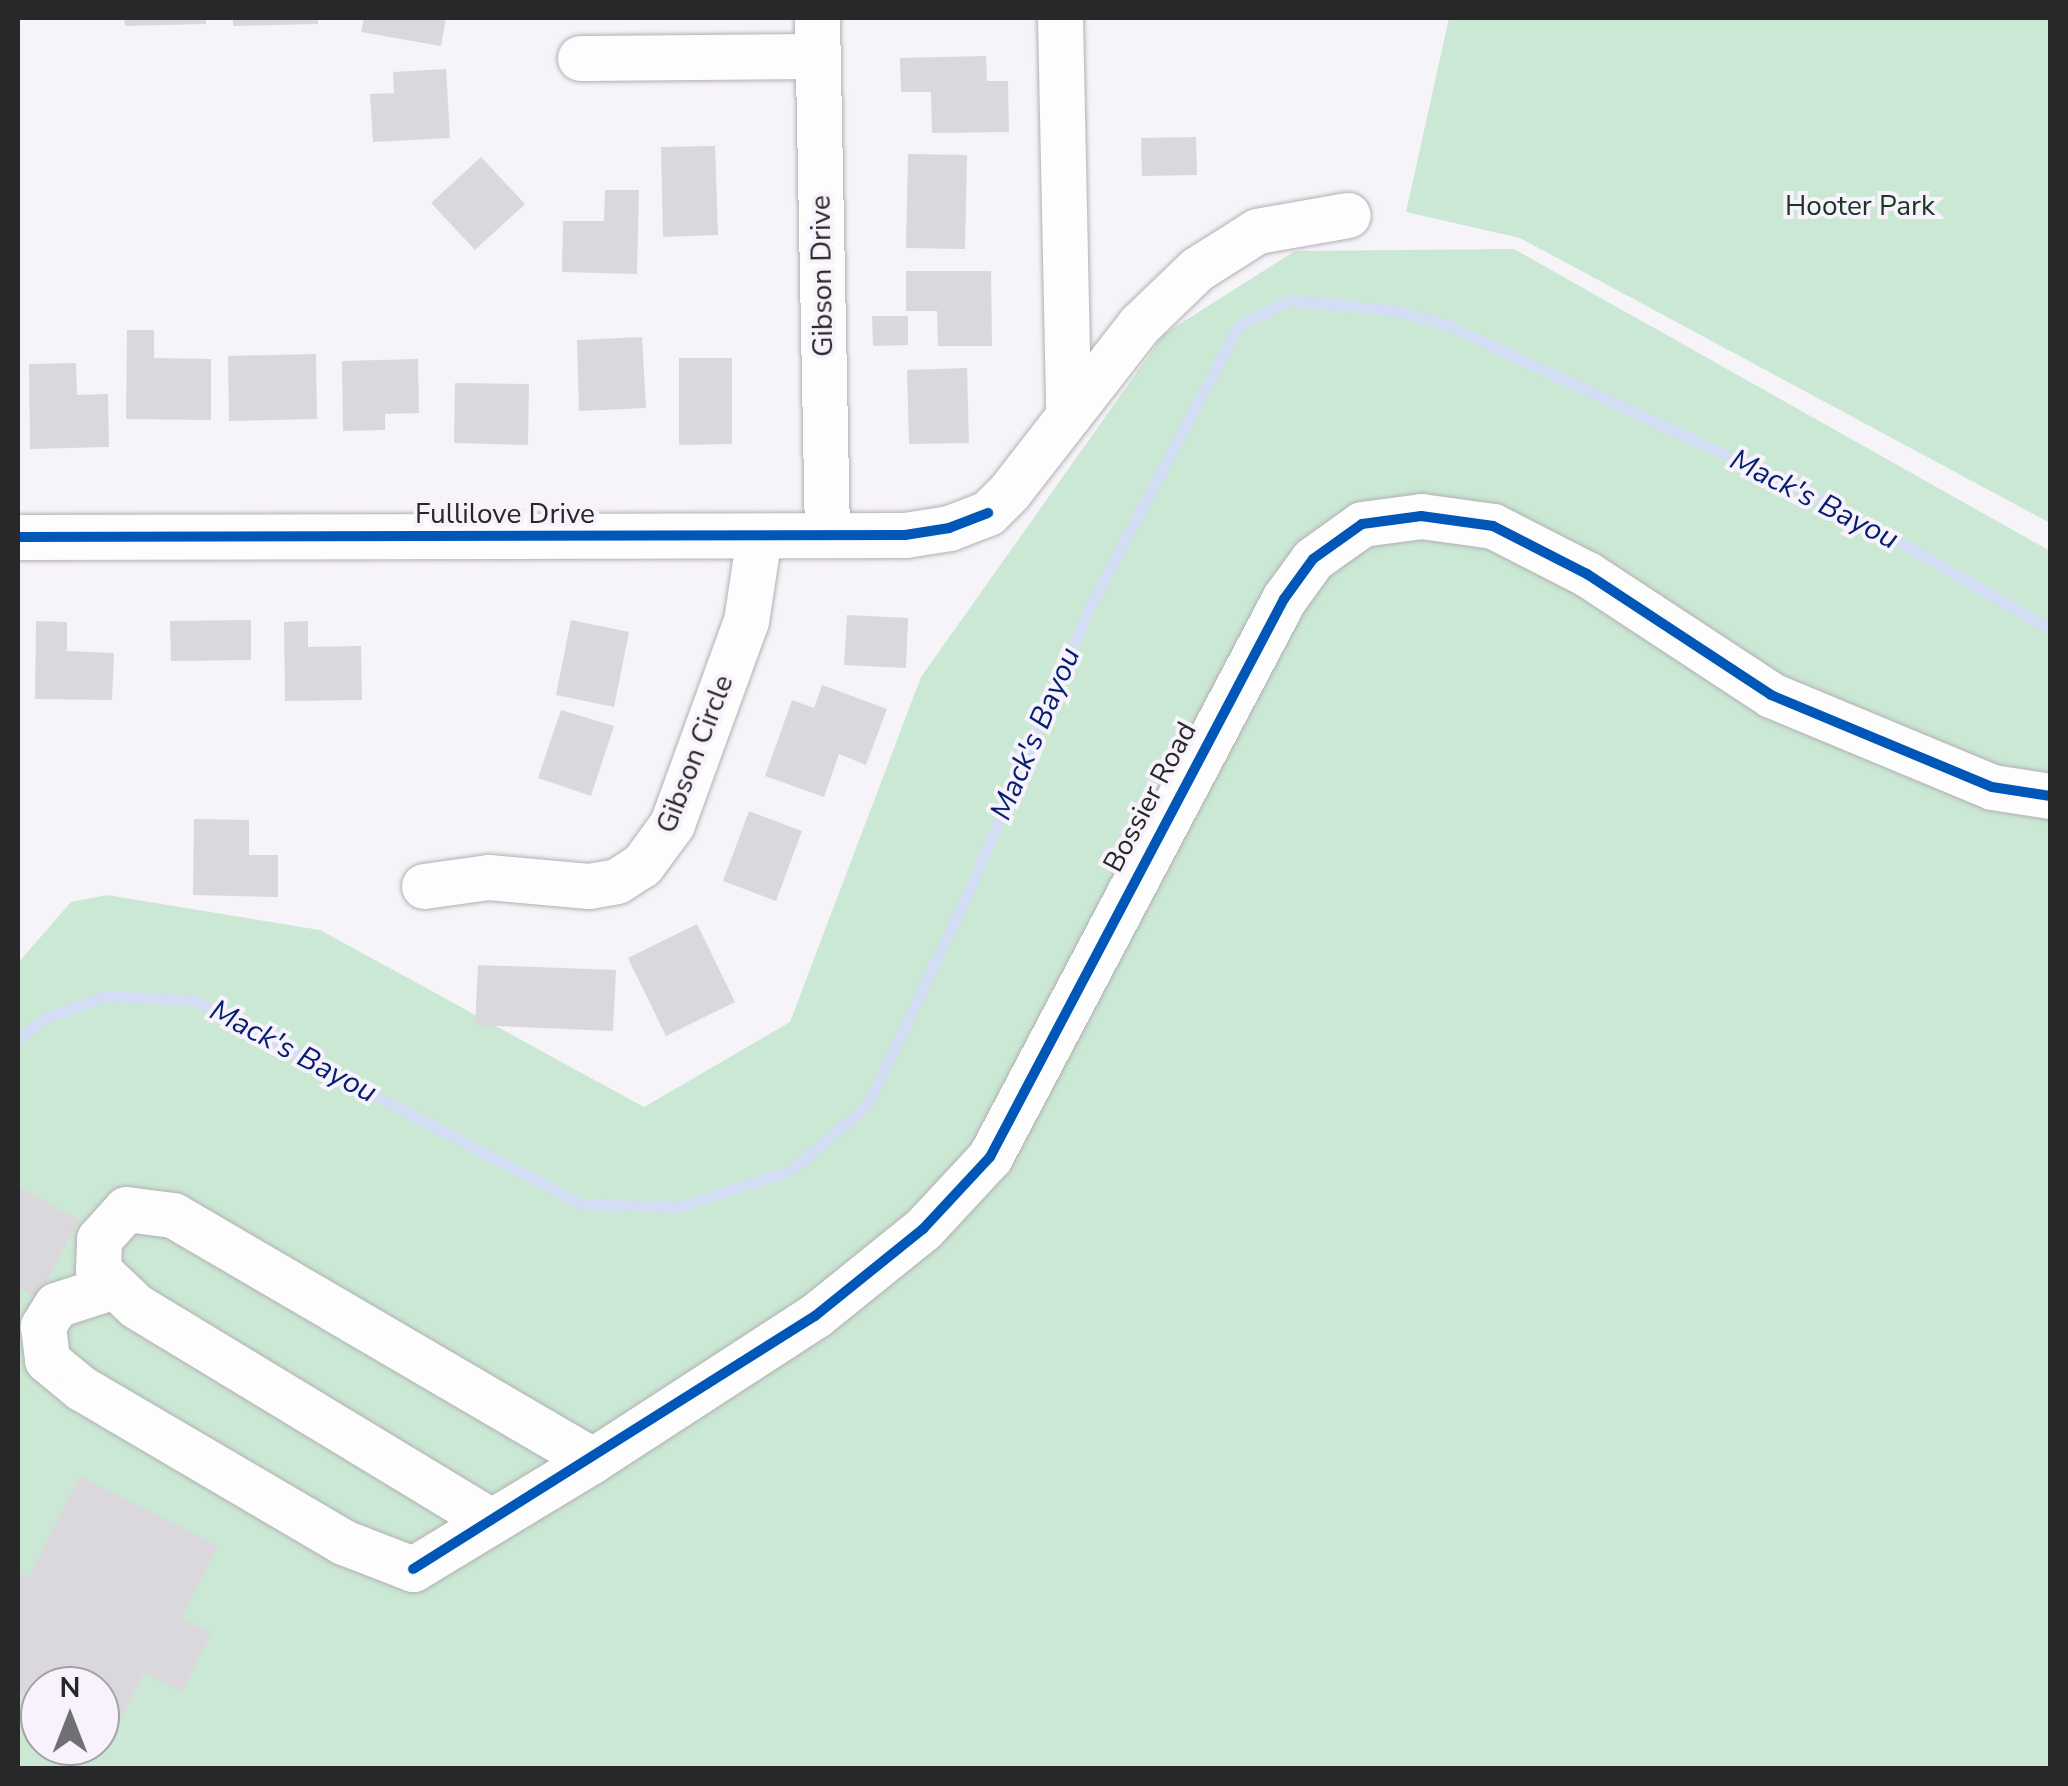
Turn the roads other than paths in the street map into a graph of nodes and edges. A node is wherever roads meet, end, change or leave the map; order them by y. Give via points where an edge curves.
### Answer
1 (1060, 18) edge
2 (818, 36) edge
3 (580, 58) dead end
4 (1348, 215) dead end
5 (1068, 415) junction
6 (827, 535) junction
7 (759, 536) junction
8 (18, 537) edge
9 (2050, 796) edge
10 (424, 886) dead end
11 (114, 1286) junction
12 (592, 1460) junction
13 (491, 1522) junction

1 - 5 street
2 - 3 street
2 - 6 street, Gibson Drive
4 - 5 street via 1257,231 1197,269 1140,324
5 - 6 street, Fullilove Drive via 988,513 930,532
6 - 7 street, Fullilove Drive
7 - 8 street, Fullilove Drive
7 - 10 street, Gibson Circle via 746,622 672,824 642,865 617,881 589,886 488,877
9 - 12 street, Bossier Road via 1992,787 1770,695 1587,574 1493,526 1421,516 1362,524 1313,559 1284,600 990,1157 923,1230 815,1316
11 - 12 street via 98,1270 99,1238 126,1209 173,1214
11 - 13 street via 136,1306
11 - 13 street, Bossier Road via 56,1305 43,1326 47,1360 81,1388 344,1542 412,1569
12 - 13 street, Bossier Road

